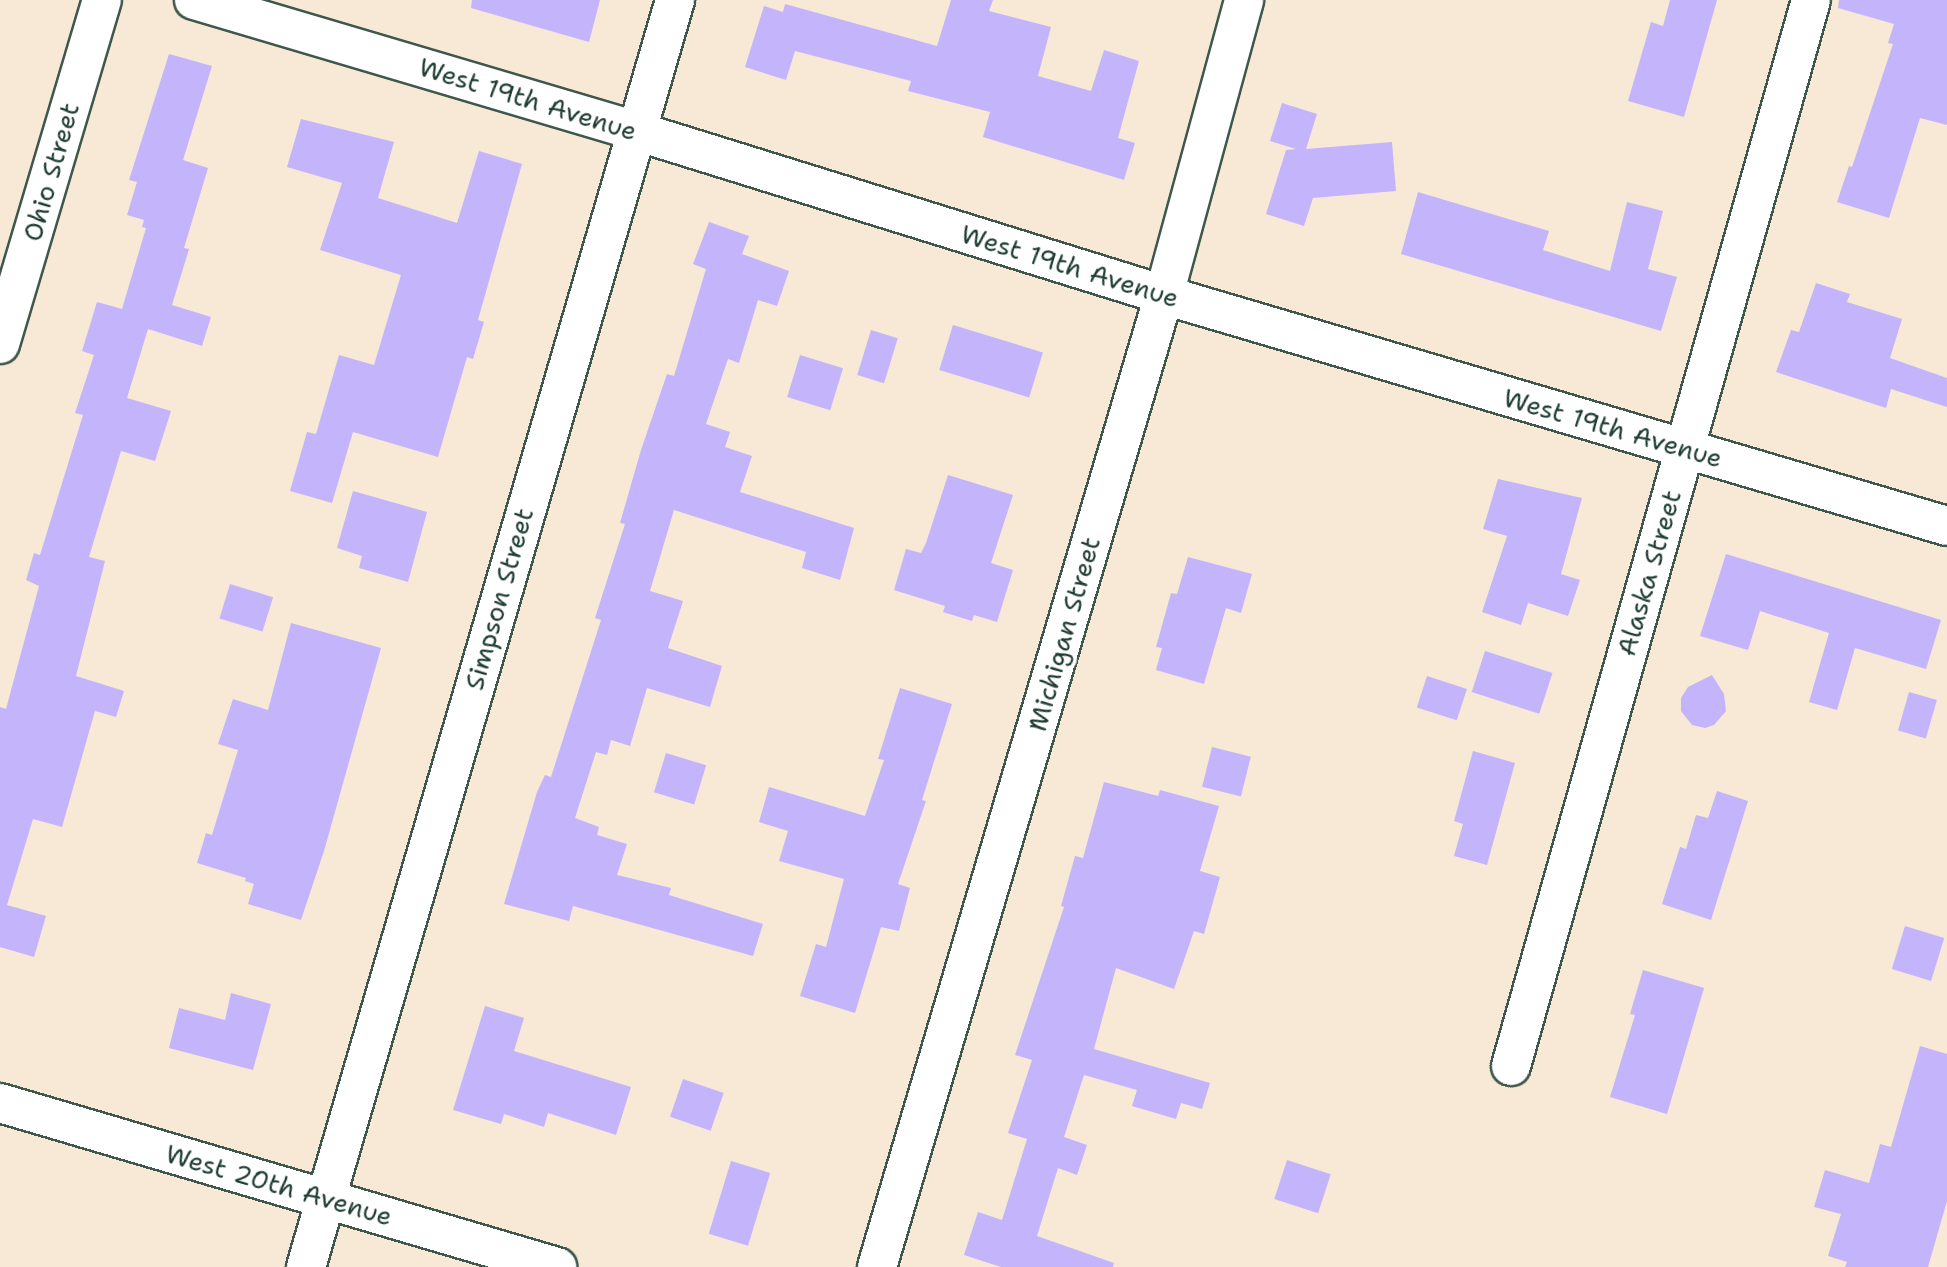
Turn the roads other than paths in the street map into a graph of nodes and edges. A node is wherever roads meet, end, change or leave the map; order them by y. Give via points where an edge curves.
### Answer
1 (102, 0) edge
2 (194, 0) edge
3 (675, 0) edge
4 (1244, 0) edge
5 (1811, 0) edge
6 (636, 131) junction
7 (1164, 295) junction
8 (0, 344) edge
9 (1684, 448) junction
10 (1947, 526) edge
11 (1511, 1066) dead end
12 (0, 1103) edge
13 (326, 1199) junction
14 (306, 1267) edge
15 (558, 1267) edge
16 (877, 1267) edge

1 - 8 street, Ohio Street
2 - 6 street, West 19th Avenue
3 - 6 street, Simpson Street
4 - 7 street, Michigan Street
5 - 9 street, Alaska Street
6 - 7 street, West 19th Avenue
6 - 13 street, Simpson Street
7 - 9 street, West 19th Avenue
7 - 16 street, Michigan Street
9 - 10 street, West 19th Avenue
9 - 11 street, Alaska Street
12 - 13 street, West 20th Avenue
13 - 14 street, Simpson Street
13 - 15 street, West 20th Avenue

